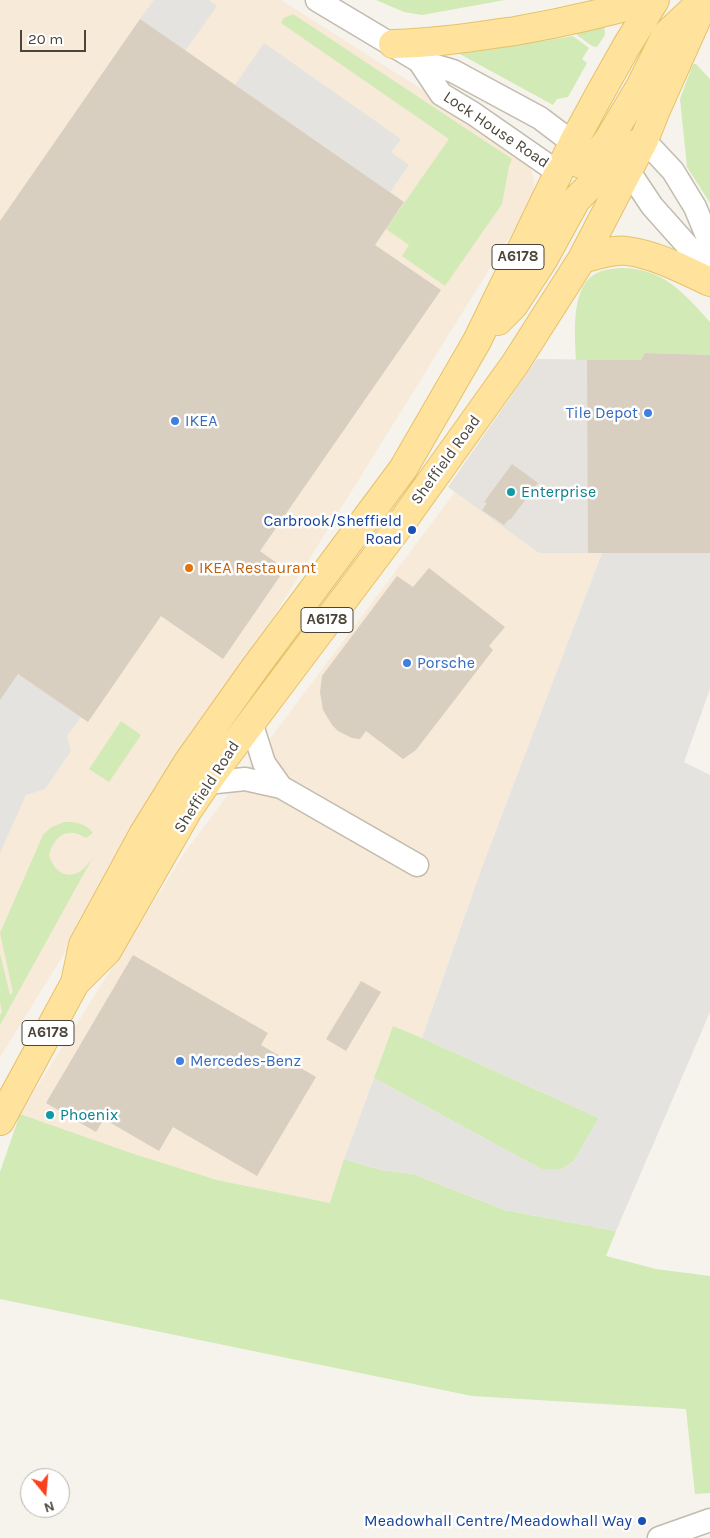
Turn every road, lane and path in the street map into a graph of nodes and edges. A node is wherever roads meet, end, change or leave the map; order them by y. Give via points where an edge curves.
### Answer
1 (317, 0) edge
2 (650, 0) edge
3 (655, 0) edge
4 (704, 0) edge
5 (393, 44) junction
6 (419, 60) junction
7 (598, 98) junction
8 (644, 140) junction
9 (619, 155) junction
10 (586, 160) junction
11 (559, 173) junction
12 (608, 209) junction
13 (710, 243) edge
14 (582, 258) junction
15 (710, 270) edge
16 (710, 282) edge
17 (477, 341) junction
18 (251, 722) junction
19 (207, 783) junction
20 (281, 787) junction
21 (417, 865) dead end
22 (75, 983) junction
23 (0, 1120) edge
24 (710, 1520) edge
25 (659, 1538) edge

1 - 5 street, Lock House Road
2 - 5 main road via 610,12 510,32 430,43
3 - 7 main road, A6178
4 - 8 main road, A6178
4 - 9 main road via 666,36 640,87
5 - 6 street, Lock House Road
6 - 10 street, Lock House Road via 454,71 540,118
6 - 11 street, Lock House Road via 442,94
7 - 9 main road via 602,118
7 - 10 main road, A6178
8 - 9 main road, Sheffield Road / A6178
8 - 13 street via 673,171 696,207
9 - 10 main road, Sheffield Road
9 - 12 main road, Sheffield Road / A6178
9 - 15 street via 652,206
10 - 11 main road, Sheffield Road / A6178
10 - 12 main road
10 - 17 main road, Sheffield Road via 576,200 543,260 514,306
11 - 17 main road, Sheffield Road / A6178
12 - 14 main road, Sheffield Road / A6178
14 - 16 main road via 626,251 675,265
14 - 18 main road, Sheffield Road / A6178 via 510,372
17 - 22 main road, Sheffield Road / A6178 via 403,469 188,762 144,833 83,945
18 - 19 main road, Sheffield Road / A6178
18 - 20 street via 264,763
19 - 20 street via 245,779
19 - 22 main road, Sheffield Road / A6178 via 188,810 107,951
20 - 21 street
22 - 23 main road, Sheffield Road / A6178
24 - 25 street

